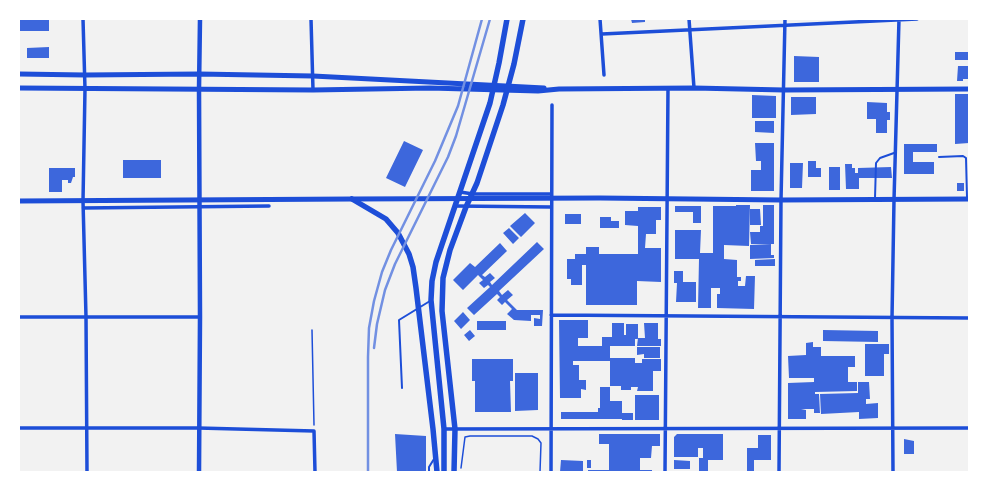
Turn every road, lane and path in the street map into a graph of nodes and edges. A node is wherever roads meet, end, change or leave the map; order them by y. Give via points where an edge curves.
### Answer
1 (83, 19) edge
2 (200, 19) edge
3 (311, 19) edge
4 (507, 19) edge
5 (523, 19) edge
6 (600, 19) edge
7 (689, 19) edge
8 (785, 19) edge
9 (899, 19) edge
10 (917, 19) edge
11 (785, 25) junction
12 (689, 30) junction
13 (602, 34) junction
14 (19, 74) edge
15 (199, 74) junction
16 (85, 75) junction
17 (604, 75) dead end
18 (313, 76) junction
19 (19, 88) edge
20 (668, 88) junction
21 (694, 88) junction
22 (86, 89) junction
23 (199, 89) junction
24 (559, 89) junction
25 (969, 89) edge
26 (313, 90) junction
27 (784, 90) junction
28 (897, 90) junction
29 (552, 105) dead end
30 (894, 153) junction
31 (938, 157) dead end
32 (460, 192) junction
33 (473, 194) junction
34 (551, 194) junction
35 (352, 199) junction
36 (968, 199) edge
37 (668, 200) junction
38 (781, 200) junction
39 (876, 200) junction
40 (894, 200) junction
41 (19, 201) edge
42 (83, 201) junction
43 (269, 206) dead end
44 (455, 206) junction
45 (199, 207) junction
46 (466, 207) junction
47 (551, 207) junction
48 (83, 208) junction
49 (431, 300) junction
50 (442, 300) junction
51 (551, 315) junction
52 (666, 316) junction
53 (19, 317) edge
54 (86, 317) junction
55 (200, 317) junction
56 (780, 317) junction
57 (892, 318) junction
58 (969, 318) edge
59 (312, 330) dead end
60 (402, 388) dead end
61 (19, 428) edge
62 (86, 428) junction
63 (198, 428) junction
64 (551, 428) junction
65 (666, 428) junction
66 (779, 428) junction
67 (893, 428) junction
68 (969, 428) edge
69 (444, 429) junction
70 (454, 429) junction
71 (314, 431) junction
72 (435, 456) junction
73 (87, 472) edge
74 (198, 472) edge
75 (315, 472) edge
76 (429, 472) edge
77 (437, 472) edge
78 (444, 472) edge
79 (454, 472) edge
80 (461, 472) edge
81 (540, 472) edge
82 (551, 472) edge
83 (665, 472) edge
84 (779, 472) edge
85 (893, 472) edge

1 - 16 street
2 - 15 street
3 - 18 street
4 - 32 main road via 490,103
5 - 33 main road via 503,105
6 - 13 street
7 - 12 street
8 - 11 street
9 - 10 street
9 - 11 street
9 - 28 street
11 - 12 street
11 - 27 street
12 - 13 street
12 - 21 street
13 - 17 street
14 - 16 main road
15 - 16 main road
15 - 18 main road
15 - 23 street
16 - 22 street
18 - 24 main road
18 - 26 street
19 - 22 main road
20 - 21 main road
20 - 24 main road
20 - 37 street
21 - 27 main road
22 - 23 main road
22 - 42 street
23 - 26 main road
23 - 45 street
24 - 26 main road
25 - 28 main road
27 - 28 main road
27 - 38 street
28 - 30 street
29 - 34 street
30 - 39 lane via 876,162
30 - 40 street
31 - 36 lane via 966,158
32 - 33 street
32 - 44 main road
33 - 34 street
33 - 46 main road
34 - 47 street
35 - 37 main road
35 - 42 main road
35 - 72 main road via 386,219 398,233 409,254 413,268
36 - 40 main road
37 - 38 main road
37 - 52 street
38 - 39 main road
38 - 56 street
39 - 40 main road
40 - 57 street
41 - 42 main road
42 - 48 street
43 - 45 street
44 - 46 street
44 - 49 main road via 436,262
45 - 48 street
45 - 55 street
46 - 47 street
46 - 50 main road via 447,263
47 - 51 street
48 - 54 street
49 - 50 main road
49 - 60 lane via 399,320
49 - 69 main road
50 - 70 main road
51 - 52 street
51 - 64 street
52 - 56 street
52 - 65 street
53 - 54 street
54 - 55 street
54 - 62 street
55 - 63 street
56 - 57 street
56 - 66 street
57 - 58 street
57 - 67 street
59 - 71 path
61 - 62 street
62 - 63 street
62 - 73 street
63 - 71 street
63 - 74 street
64 - 65 street
64 - 70 street
64 - 82 street
65 - 66 street
65 - 83 street
66 - 67 street
66 - 84 street
67 - 68 street
67 - 85 street
69 - 70 street
69 - 78 main road
70 - 79 main road
71 - 75 street
72 - 76 lane
72 - 77 main road
80 - 81 path via 465,437 532,436 538,438 541,443

